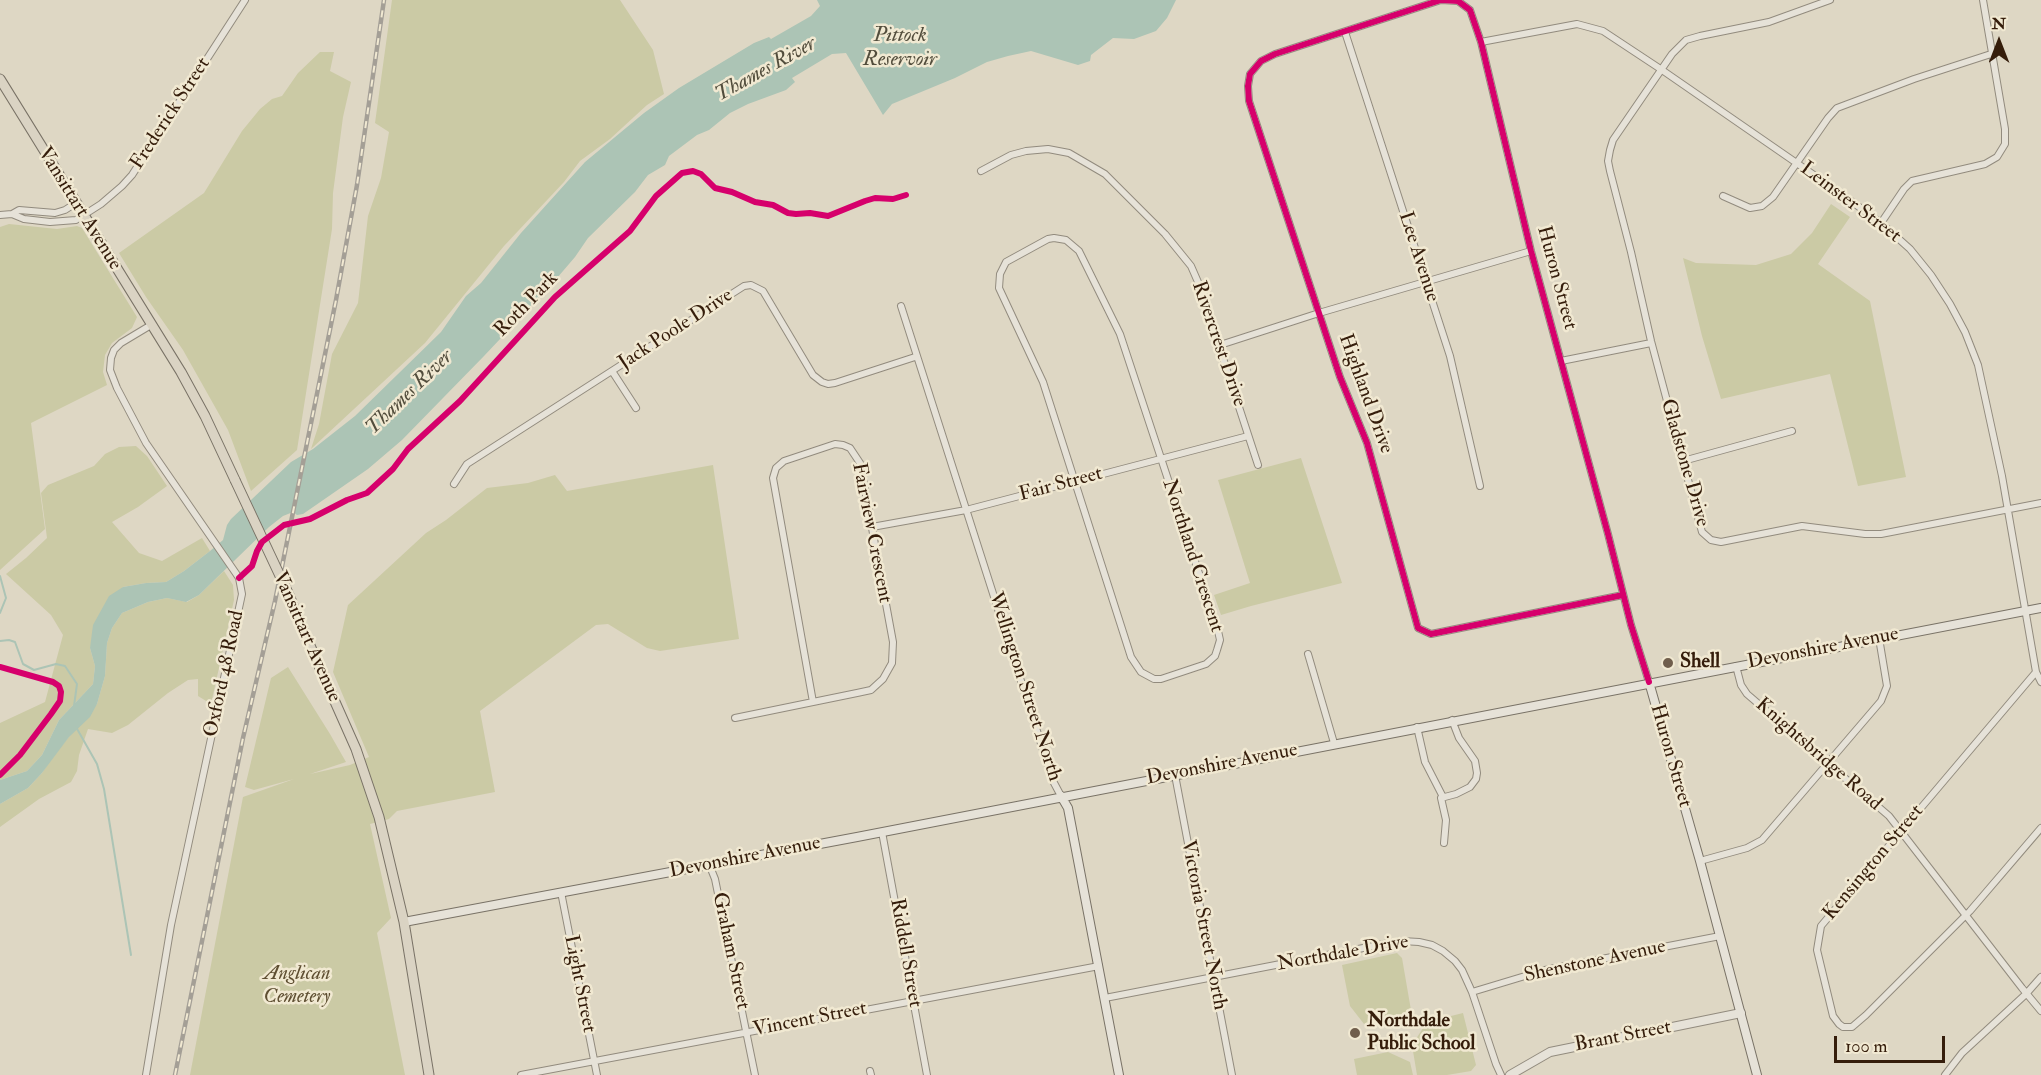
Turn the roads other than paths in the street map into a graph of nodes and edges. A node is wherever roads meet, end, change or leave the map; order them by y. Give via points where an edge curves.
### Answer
1 (245, 0) edge
2 (1830, 0) edge
3 (1983, 0) edge
4 (1345, 32) junction
5 (1481, 42) junction
6 (1991, 54) junction
7 (1662, 70) junction
8 (0, 79) edge
9 (1797, 162) junction
10 (981, 171) dead end
11 (1723, 196) dead end
12 (76, 203) junction
13 (12, 214) junction
14 (0, 215) edge
15 (83, 215) junction
16 (1881, 223) junction
17 (1531, 251) junction
18 (1426, 281) junction
19 (901, 306) dead end
20 (1319, 313) junction
21 (151, 325) junction
22 (1651, 343) junction
23 (1220, 345) junction
24 (915, 357) junction
25 (1561, 361) junction
26 (612, 371) junction
27 (636, 408) dead end
28 (1792, 431) dead end
29 (1248, 435) junction
30 (1161, 459) junction
31 (1683, 461) junction
32 (1258, 465) dead end
33 (1075, 481) junction
34 (454, 484) dead end
35 (1480, 486) dead end
36 (2041, 503) edge
37 (966, 510) junction
38 (2008, 510) junction
39 (872, 527) junction
40 (1623, 595) junction
41 (2041, 608) edge
42 (2026, 610) junction
43 (1879, 638) junction
44 (1308, 654) dead end
45 (1736, 666) junction
46 (2036, 672) junction
47 (1649, 682) junction
48 (2041, 682) edge
49 (813, 702) junction
50 (735, 718) dead end
51 (1452, 720) junction
52 (1417, 727) junction
53 (1334, 743) junction
54 (1828, 764) junction
55 (1175, 775) junction
56 (1061, 796) junction
57 (1443, 797) junction
58 (2041, 828) edge
59 (1901, 831) junction
60 (882, 832) junction
61 (1444, 843) dead end
62 (1700, 861) junction
63 (710, 864) junction
64 (561, 892) junction
65 (1965, 916) junction
66 (404, 922) junction
67 (1720, 936) junction
68 (1099, 966) junction
69 (2041, 977) edge
70 (1213, 978) junction
71 (1472, 992) junction
72 (2026, 994) junction
73 (1105, 998) junction
74 (914, 1000) junction
75 (2041, 1011) edge
76 (1741, 1013) junction
77 (746, 1032) junction
78 (595, 1061) junction
79 (146, 1075) edge
80 (429, 1075) edge
81 (521, 1075) edge
82 (597, 1075) edge
83 (755, 1075) edge
84 (927, 1075) edge
85 (1119, 1075) edge
86 (1232, 1075) edge
87 (1501, 1075) edge
88 (1510, 1075) edge
89 (1757, 1075) edge
90 (1945, 1075) edge

1 - 15 street, Frederick Street via 132,175
2 - 7 street, Gladstone Drive via 1768,22 1693,37 1676,48
3 - 6 street
4 - 5 street, Huron Street via 1450,0 1470,10
4 - 18 street, Lee Avenue
4 - 20 street, Highland Drive via 1267,58 1253,69 1248,86 1249,101
5 - 7 street, Leinster Street via 1557,26 1585,25 1608,34
5 - 17 street, Huron Street
6 - 9 street via 1842,105 1829,116
6 - 16 street via 2005,129 2005,144 2000,153 1976,167 1912,181
7 - 9 street, Leinster Street
7 - 22 street, Gladstone Drive via 1613,141 1608,161
8 - 12 main road, Vansittart Avenue
9 - 11 street via 1773,197 1762,206 1750,208
9 - 16 street, Leinster Street
10 - 23 street, Rivercrest Drive via 1011,155 1041,149 1069,153 1099,170 1191,266
12 - 13 street via 55,213 20,210
12 - 15 main road, Vansittart Avenue
13 - 14 street
13 - 15 street via 58,223
15 - 21 main road, Vansittart Avenue
16 - 38 street, Leinster Street via 1931,275 1965,332 1986,398
17 - 18 street
17 - 25 street, Huron Street
18 - 20 street
18 - 35 street, Lee Avenue via 1450,356
19 - 24 street, Wellington Street North
20 - 23 street
20 - 40 street, Highland Drive via 1366,442 1421,631 1431,633
21 - 66 main road, Vansittart Avenue, bridge via 205,416 356,749 372,793
21 - 79 street, Oxford 48 Road via 114,350 110,370 146,443 239,578 242,594 171,925
22 - 25 street
22 - 31 street, Gladstone Drive
23 - 29 street, Rivercrest Drive
24 - 26 street, Jack Poole Drive via 835,383 822,382 813,375 763,291 751,285
24 - 37 street, Wellington Street North
25 - 40 street, Huron Street
26 - 27 street
26 - 34 street, Jack Poole Drive via 467,464
28 - 31 street
29 - 30 street, Fair Street
29 - 32 street, Rivercrest Drive
30 - 33 street, Fair Street
30 - 33 street, Northland Crescent via 1220,640 1215,656 1206,664 1161,679 1141,672 1131,657
30 - 33 street, Northland Crescent via 1120,334 1078,251 1066,240 1048,239 1006,262 999,288 1037,366
31 - 38 street, Gladstone Drive via 1702,532 1715,542 1802,526 1881,534
33 - 37 street, Fair Street
36 - 38 street, Gladstone Drive
37 - 39 street, Fair Street
37 - 56 street, Wellington Street North
38 - 42 street, Leinster Street
39 - 49 street, Fairview Crescent via 893,660 875,688
39 - 49 street, Fairview Crescent via 860,462 850,448 834,444 788,459 776,468 773,481
40 - 47 street, Huron Street
41 - 42 main road, Devonshire Avenue
42 - 43 main road, Devonshire Avenue
42 - 46 street, Leinster Street
43 - 45 main road, Devonshire Avenue
43 - 54 street via 1885,693
44 - 53 street
45 - 47 main road, Devonshire Avenue
45 - 54 street, Knightsbridge Road via 1747,694
46 - 48 street, Leinster Street
46 - 59 street, Kensington Street
47 - 51 main road, Devonshire Avenue
47 - 62 main road, Huron Street
49 - 50 street
51 - 52 main road, Devonshire Avenue
51 - 57 street via 1475,761 1476,779 1465,790
52 - 53 main road, Devonshire Avenue
52 - 57 street via 1425,762
53 - 55 main road, Devonshire Avenue
54 - 59 street, Knightsbridge Road via 1878,805
54 - 62 street via 1762,840
55 - 56 main road, Devonshire Avenue
55 - 70 street, Victoria Street North
56 - 60 main road, Devonshire Avenue
56 - 68 main road, Wellington Street North via 1068,808
57 - 61 street
58 - 65 street
59 - 65 street, Knightsbridge Road
59 - 65 street, Kensington Street via 1819,930 1817,950 1835,1021 1848,1028 1856,1025
60 - 63 main road, Devonshire Avenue
60 - 74 street, Riddell Street
62 - 67 main road, Huron Street
63 - 64 main road, Devonshire Avenue
63 - 77 street, Graham Street
64 - 66 main road, Devonshire Avenue
64 - 78 street, Light Street
65 - 72 street, Knightsbridge Road
66 - 80 main road, Vansittart Avenue
67 - 71 street, Shenstone Avenue via 1545,970
67 - 76 main road, Huron Street
68 - 73 main road, Wellington Street North
68 - 74 street, Vincent Street
69 - 72 street
70 - 71 street, Northdale Drive via 1413,941 1432,945 1450,956
70 - 73 street, Northdale Drive
70 - 86 street, Victoria Street North
71 - 87 street, Northdale Drive
72 - 75 street, Knightsbridge Road
72 - 90 street via 1962,1053
73 - 85 main road, Wellington Street North
74 - 77 street, Vincent Street
74 - 84 street, Riddell Street
76 - 88 street, Brant Street via 1558,1049
76 - 89 main road, Huron Street
77 - 78 street, Vincent Street
77 - 83 street, Graham Street
78 - 81 street, Vincent Street
78 - 82 street, Light Street

